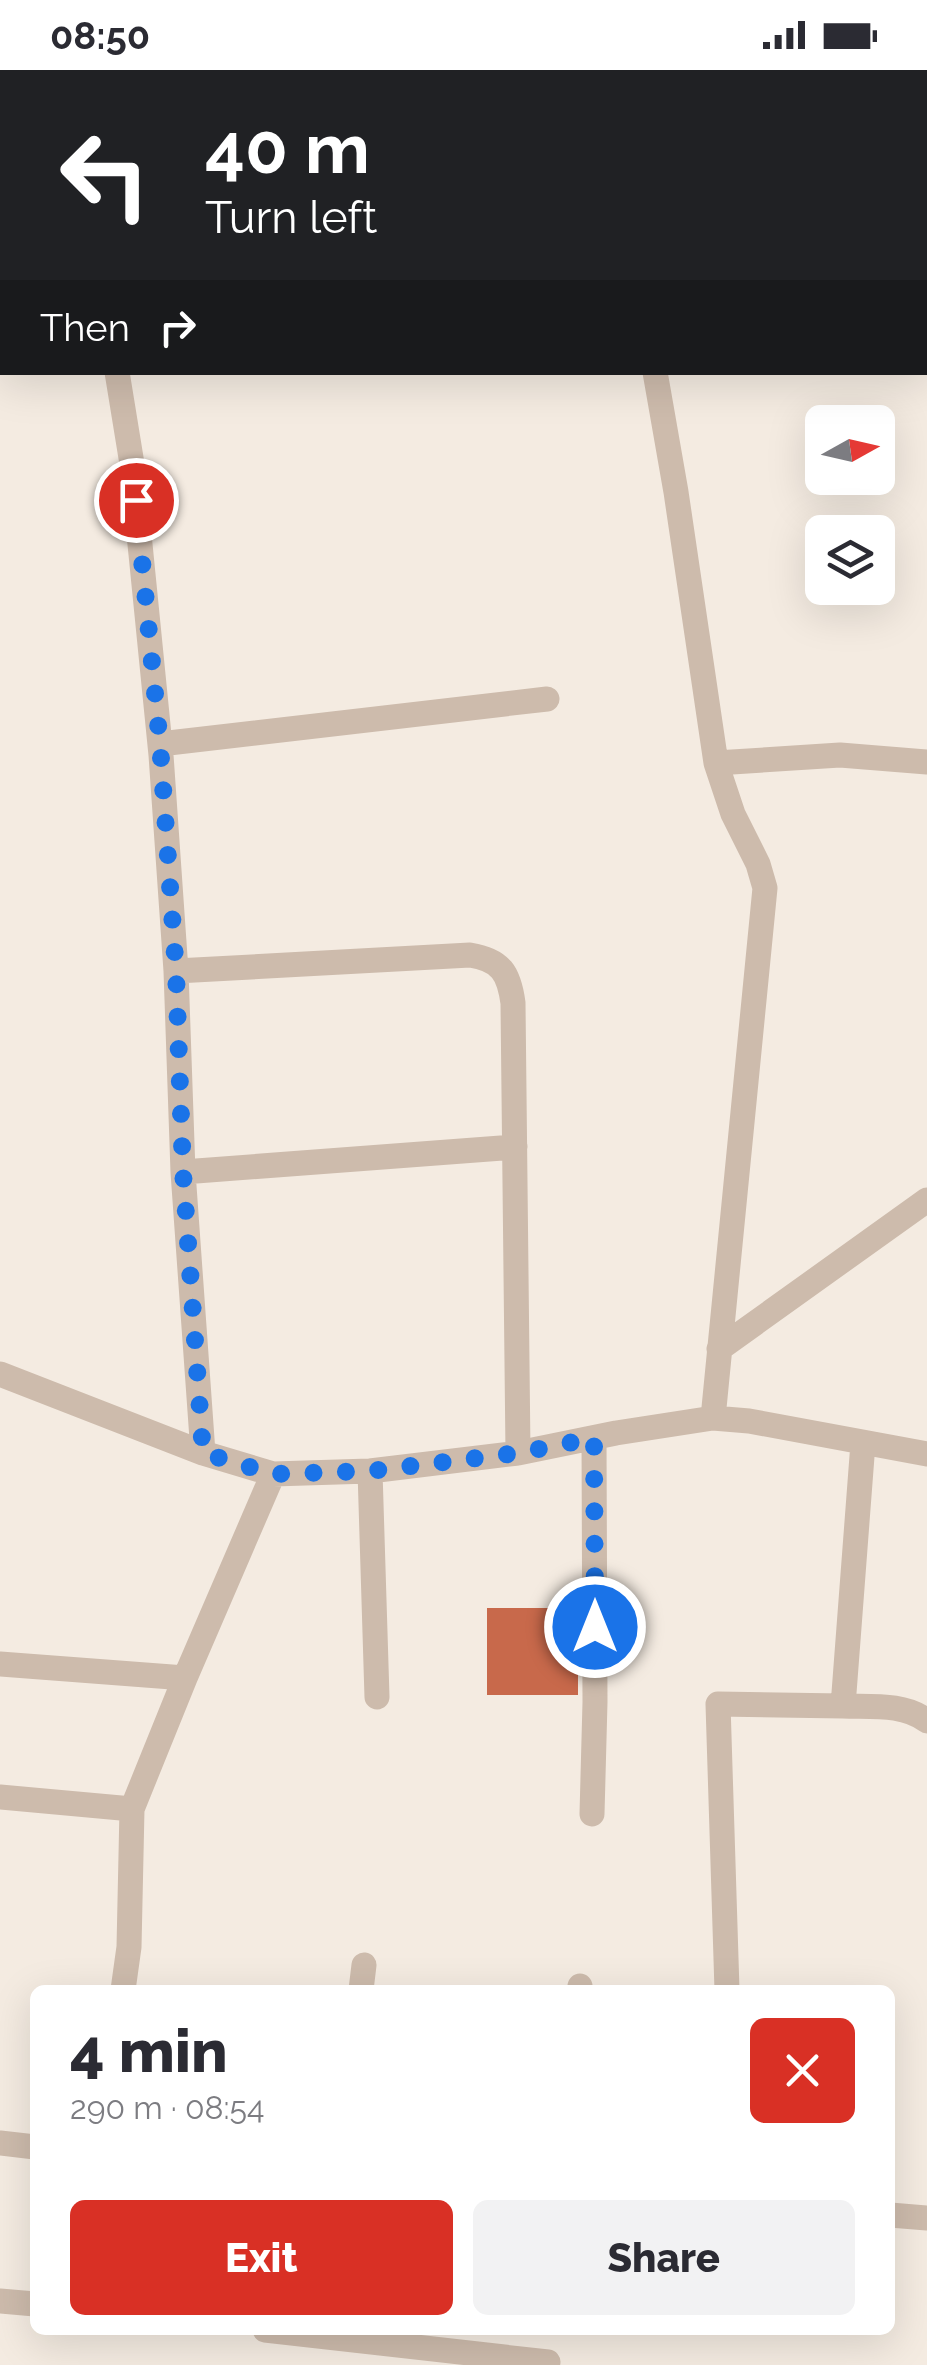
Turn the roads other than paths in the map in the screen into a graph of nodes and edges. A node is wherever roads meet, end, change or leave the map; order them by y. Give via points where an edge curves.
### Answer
1 (117, 375) edge
2 (656, 375) edge
3 (547, 700) dead end
4 (160, 744) junction
5 (927, 762) edge
6 (716, 763) junction
7 (176, 971) junction
8 (515, 1147) junction
9 (183, 1172) junction
10 (927, 1200) edge
11 (719, 1349) junction
12 (0, 1374) edge
13 (713, 1418) junction
14 (594, 1438) junction
15 (863, 1443) junction
16 (203, 1453) junction
17 (518, 1453) junction
18 (927, 1454) edge
19 (370, 1471) junction
20 (273, 1474) junction
21 (0, 1664) edge
22 (185, 1678) junction
23 (377, 1698) dead end
24 (843, 1706) junction
25 (927, 1721) edge
26 (0, 1798) edge
27 (132, 1809) junction
28 (592, 1814) dead end
29 (124, 1985) edge
30 (727, 1985) edge
31 (0, 2144) edge
32 (30, 2147) edge
33 (895, 2216) edge
34 (927, 2218) edge
35 (0, 2300) edge
36 (30, 2303) edge
37 (309, 2335) edge
38 (548, 2362) dead end

1 - 4 street
2 - 6 street
3 - 4 street
4 - 7 street
5 - 6 street via 840,755
6 - 11 street via 765,888
7 - 8 street via 486,957 510,982
7 - 9 street
8 - 9 street
8 - 17 street
9 - 16 street
10 - 11 street
11 - 13 street
12 - 16 street
13 - 14 street
13 - 15 street
14 - 17 street
14 - 28 street
15 - 18 street
15 - 24 street
16 - 20 street
17 - 19 street
19 - 20 street
19 - 23 street
20 - 22 street
21 - 22 street
22 - 27 street
24 - 25 street via 900,1708
24 - 30 street via 718,1704
26 - 27 street
27 - 29 street
31 - 32 street
33 - 34 street
35 - 36 street
37 - 38 street

